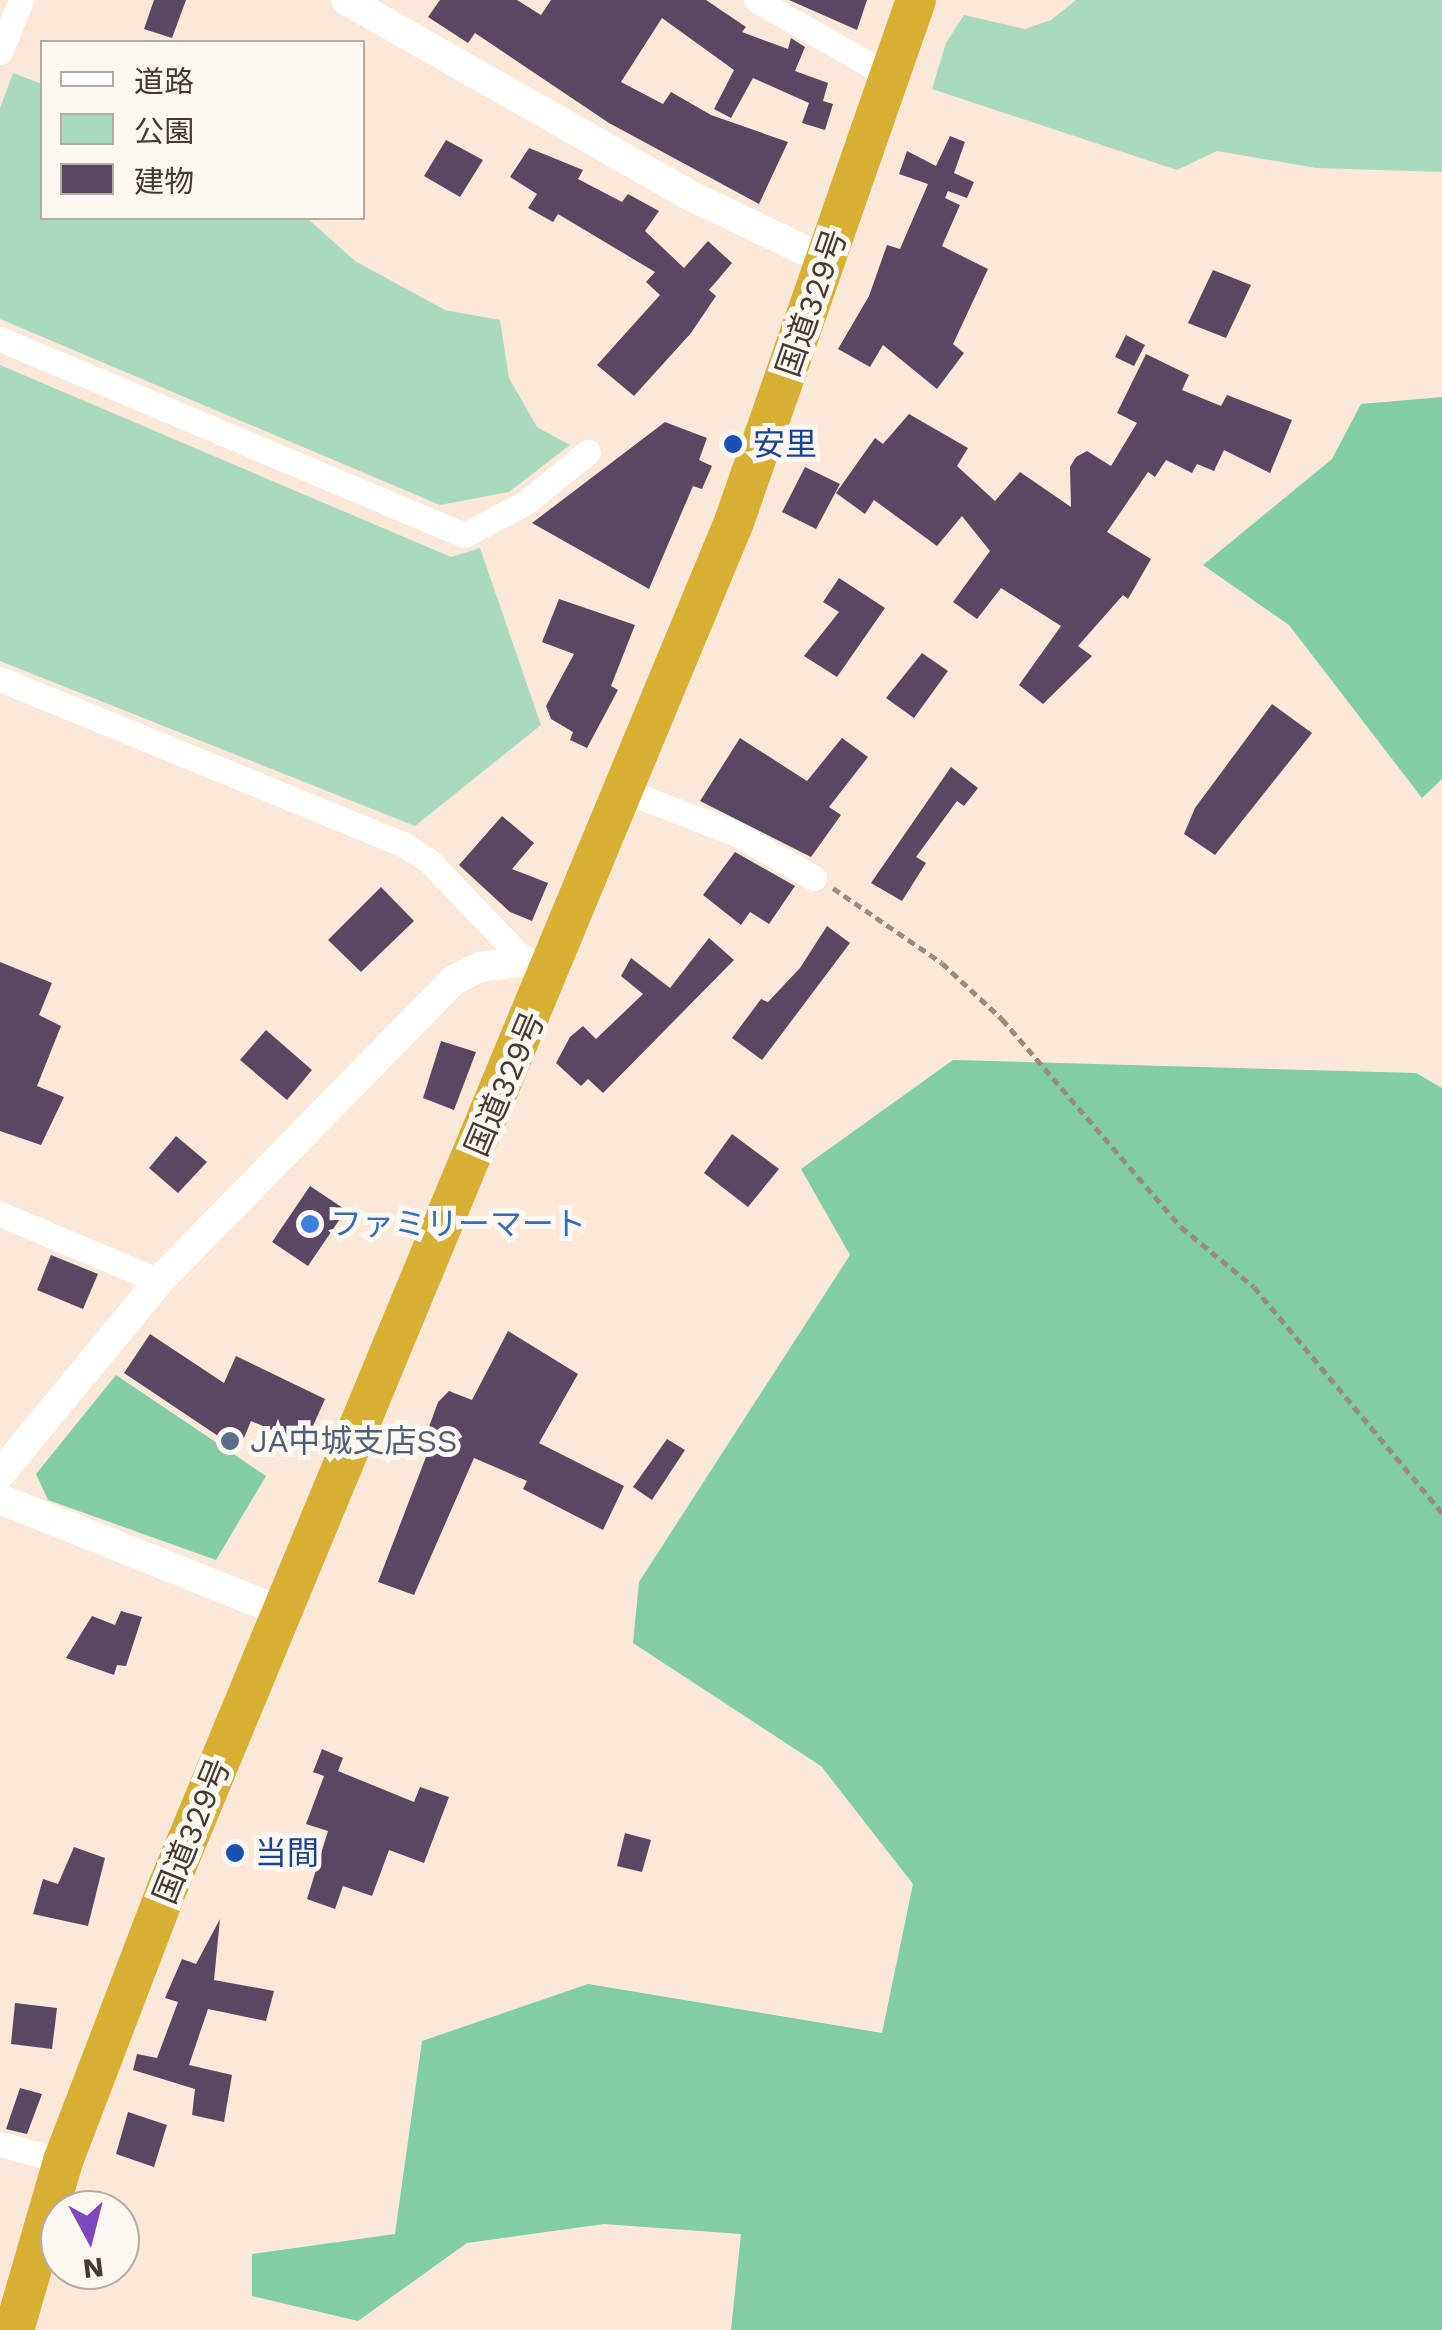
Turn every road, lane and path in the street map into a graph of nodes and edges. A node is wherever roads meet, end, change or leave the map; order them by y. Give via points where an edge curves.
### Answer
1 (20, 0) edge
2 (346, 0) edge
3 (756, 0) edge
4 (916, 0) edge
5 (0, 52) edge
6 (890, 76) junction
7 (827, 261) junction
8 (0, 339) edge
9 (588, 452) dead end
10 (0, 679) edge
11 (627, 792) junction
12 (814, 878) joint
13 (538, 966) junction
14 (0, 1214) edge
15 (159, 1281) junction
16 (0, 1474) edge
17 (0, 1500) edge
18 (1442, 1512) edge
19 (282, 1612) junction
20 (0, 2144) edge
21 (63, 2161) junction
22 (14, 2330) edge

1 - 5 street
2 - 7 street via 689,195
3 - 6 street
4 - 6 highway, 国道329号
6 - 7 highway, 国道329号
7 - 11 highway, 国道329号
8 - 9 street via 464,534 525,503
10 - 13 street via 403,844
11 - 12 street via 734,834
11 - 13 highway, 国道329号
12 - 18 path via 876,913 1002,1019 1182,1227 1254,1287
13 - 15 street via 480,967 454,980
13 - 19 highway, 国道329号
14 - 15 street
15 - 16 street
17 - 19 street
19 - 21 highway, 国道329号
20 - 21 street
21 - 22 highway, 国道329号

